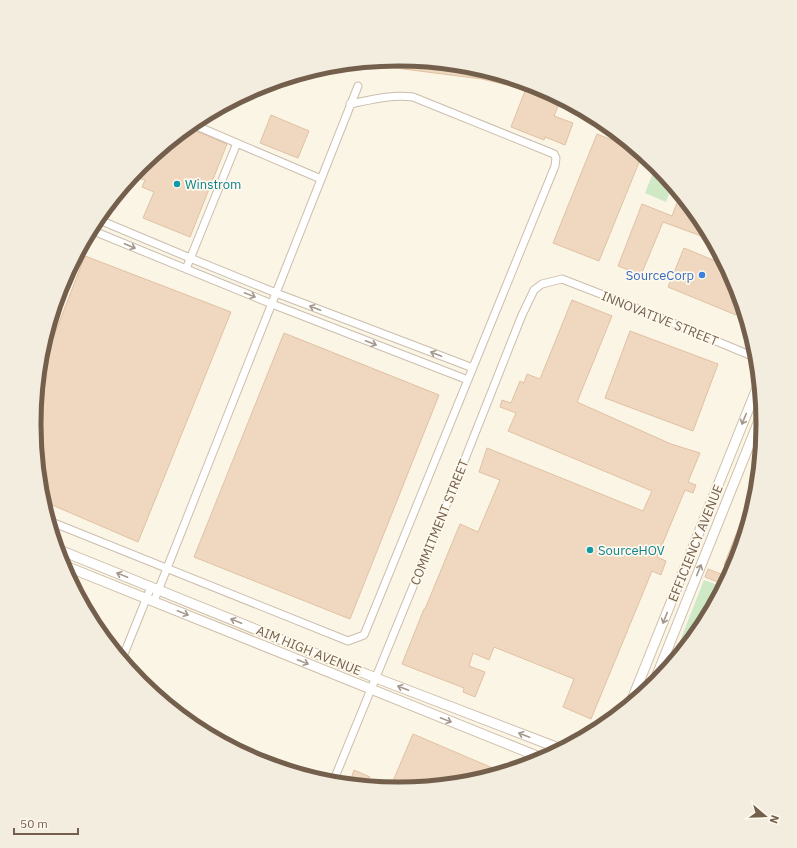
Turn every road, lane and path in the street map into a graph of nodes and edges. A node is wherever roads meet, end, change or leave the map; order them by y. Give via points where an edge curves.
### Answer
1 (358, 86) dead end
2 (350, 104) junction
3 (200, 127) edge
4 (237, 143) junction
5 (321, 179) junction
6 (104, 220) edge
7 (96, 233) edge
8 (190, 258) junction
9 (186, 269) junction
10 (562, 279) joint
11 (276, 293) junction
12 (272, 304) junction
13 (749, 355) edge
14 (473, 368) junction
15 (468, 380) junction
16 (754, 394) edge
17 (756, 428) edge
18 (55, 523) edge
19 (65, 553) edge
20 (72, 568) edge
21 (167, 569) junction
22 (155, 588) junction
23 (150, 600) junction
24 (125, 654) edge
25 (659, 668) edge
26 (376, 678) junction
27 (371, 690) junction
28 (635, 692) edge
29 (555, 746) edge
30 (533, 755) edge
31 (336, 776) edge

1 - 2 street
2 - 5 street
2 - 14 street via 402,95 413,97 554,154 556,158 555,166
3 - 4 street
4 - 5 street
4 - 8 street
5 - 11 street
6 - 8 street
7 -> 9 street
8 - 9 street
8 - 11 street
9 -> 12 street
10 - 13 street, INNOVATIVE STREET via 629,304
10 - 26 street, COMMITMENT STREET via 542,284 534,290 522,315
11 - 12 street
14 -> 11 street
12 -> 15 street
12 - 21 street
14 - 15 street
15 - 21 street via 364,635 348,641
16 -> 28 street, EFFICIENCY AVENUE
25 -> 17 street, EFFICIENCY AVENUE
18 - 21 street
22 -> 19 street, AIM HIGH AVENUE
20 - 23 street, AIM HIGH AVENUE
21 - 22 street
22 - 23 street
26 -> 22 street, AIM HIGH AVENUE
23 - 24 street
23 -> 27 street, AIM HIGH AVENUE
26 - 27 street, COMMITMENT STREET
29 -> 26 street, AIM HIGH AVENUE
27 -> 30 street, AIM HIGH AVENUE
27 - 31 street, COMMITMENT STREET

